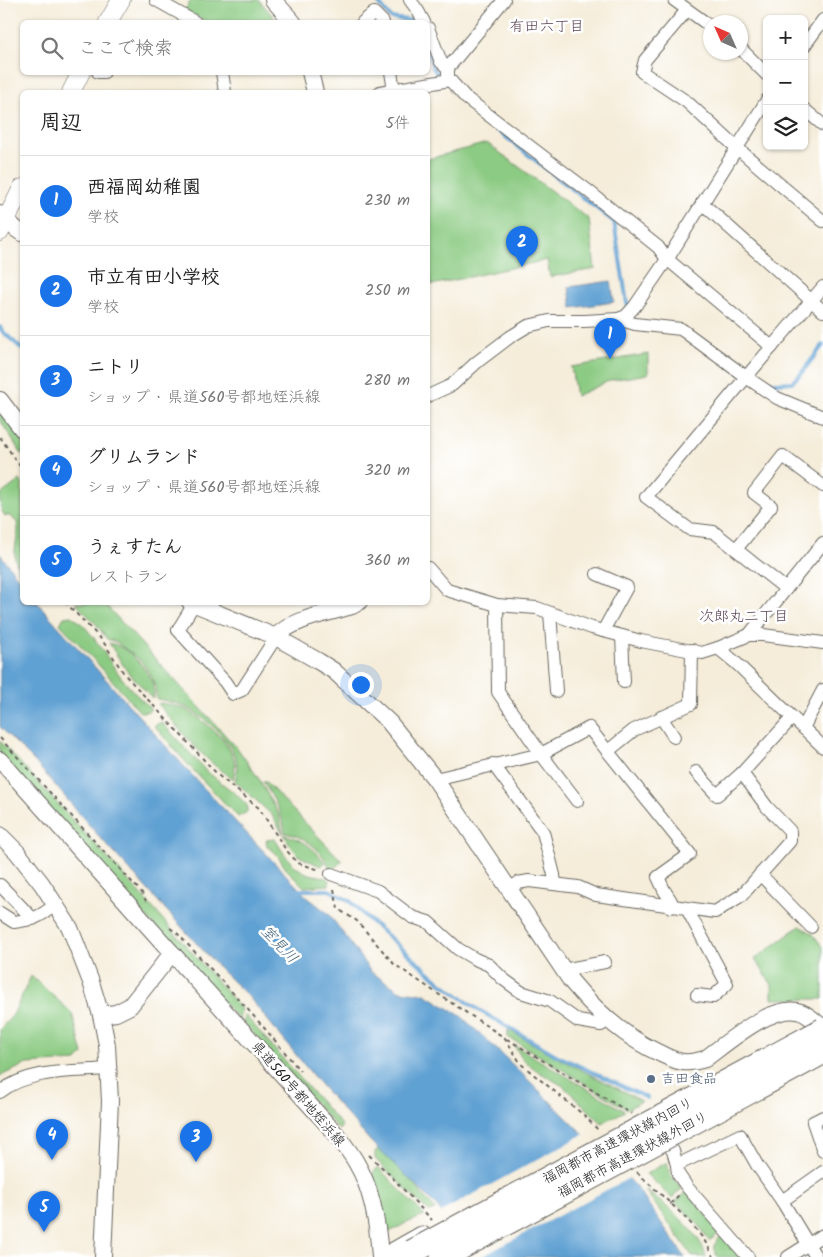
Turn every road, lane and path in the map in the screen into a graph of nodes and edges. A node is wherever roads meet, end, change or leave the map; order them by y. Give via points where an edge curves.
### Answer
1 (120, 0) edge
2 (156, 0) edge
3 (273, 0) edge
4 (410, 0) edge
5 (504, 0) edge
6 (674, 0) edge
7 (687, 10) junction
8 (109, 20) edge
9 (191, 20) edge
10 (291, 20) edge
11 (365, 20) edge
12 (381, 20) edge
13 (423, 20) edge
14 (703, 21) edge
15 (822, 25) edge
16 (430, 33) edge
17 (808, 41) edge
18 (748, 56) edge
19 (763, 71) edge
20 (80, 75) edge
21 (222, 75) edge
22 (311, 75) edge
23 (392, 75) edge
24 (445, 77) junction
25 (72, 90) edge
26 (225, 90) edge
27 (314, 90) edge
28 (394, 90) joint
29 (764, 105) edge
30 (808, 112) edge
31 (822, 123) edge
32 (736, 148) junction
33 (20, 191) edge
34 (702, 203) junction
35 (823, 221) edge
36 (2, 222) edge
37 (20, 232) edge
38 (667, 259) junction
39 (823, 287) edge
40 (812, 300) junction
41 (823, 311) edge
42 (622, 317) junction
43 (772, 347) junction
44 (749, 373) junction
45 (430, 395) edge
46 (0, 400) edge
47 (823, 417) edge
48 (20, 426) edge
49 (0, 437) edge
50 (20, 466) edge
51 (823, 486) edge
52 (823, 543) edge
53 (737, 548) junction
54 (430, 570) edge
55 (597, 574) dead end
56 (786, 588) junction
57 (68, 605) edge
58 (191, 605) edge
59 (194, 605) edge
60 (354, 605) edge
61 (497, 605) junction
62 (550, 613) junction
63 (603, 631) junction
64 (749, 635) junction
65 (622, 636) junction
66 (276, 638) junction
67 (823, 643) edge
68 (718, 648) junction
69 (692, 650) junction
70 (624, 682) dead end
71 (823, 690) edge
72 (556, 691) dead end
73 (662, 717) junction
74 (792, 718) junction
75 (804, 728) junction
76 (674, 737) dead end
77 (0, 738) edge
78 (823, 747) edge
79 (608, 750) junction
80 (541, 754) junction
81 (0, 760) edge
82 (493, 764) junction
83 (696, 772) dead end
84 (742, 772) junction
85 (435, 779) junction
86 (577, 801) dead end
87 (0, 835) edge
88 (331, 874) junction
89 (760, 874) junction
90 (555, 884) junction
91 (0, 886) edge
92 (509, 889) junction
93 (146, 903) dead end
94 (55, 904) junction
95 (671, 906) junction
96 (687, 909) junction
97 (0, 913) edge
98 (33, 919) junction
99 (165, 925) dead end
100 (811, 927) dead end
101 (172, 953) junction
102 (604, 962) dead end
103 (563, 970) junction
104 (697, 995) dead end
105 (101, 1015) junction
106 (608, 1020) junction
107 (823, 1029) edge
108 (505, 1038) junction
109 (823, 1054) edge
110 (108, 1069) junction
111 (302, 1074) dead end
112 (0, 1092) edge
113 (823, 1117) edge
114 (632, 1120) joint
115 (598, 1131) dead end
116 (658, 1146) joint
117 (823, 1151) edge
118 (369, 1155) dead end
119 (677, 1165) junction
120 (636, 1171) dead end
121 (823, 1172) edge
122 (782, 1202) junction
123 (823, 1235) edge
124 (808, 1245) junction
125 (430, 1247) edge
126 (103, 1257) edge
127 (380, 1257) edge
128 (387, 1257) edge
129 (714, 1257) edge
130 (748, 1257) edge
131 (788, 1257) edge
132 (816, 1257) edge

1 - 8 main road
2 - 9 street
3 - 10 street
4 - 13 street
5 - 24 street
6 - 7 street
7 - 14 street
7 - 32 street via 645,60 642,72 687,102
11 - 12 street via 374,13
15 - 17 street
16 - 24 street
18 - 19 street
20 - 25 main road
21 - 26 street
22 - 27 street
23 - 28 street
24 - 28 street
24 - 38 street via 466,98 658,247
29 - 32 street
30 - 31 street
32 - 34 street
32 - 35 street
33 - 36 main road
34 - 38 street
34 - 40 street
36 - 37 street
38 - 42 street via 635,306
38 - 43 street
39 - 40 street
40 - 41 street
40 - 43 street
42 - 44 street via 635,324 681,329
42 - 45 street via 549,321 528,326 477,362 452,385
43 - 44 street
44 - 47 street via 777,398
44 - 53 street via 646,497 689,529 714,532
46 - 48 street
49 - 50 path
51 - 53 street via 783,456 754,493 771,506
52 - 56 street
53 - 56 street
54 - 61 street via 447,590
55 - 63 street via 627,587
56 - 64 street
57 - 88 path via 102,640 125,675 219,776 259,808 298,863
58 - 66 street via 178,630 233,694 242,690
59 - 66 street
60 - 66 street via 297,623 281,631
61 - 62 street via 537,608
61 - 80 street via 498,692
62 - 63 street
62 - 72 street
63 - 65 street
64 - 67 street
64 - 68 street
65 - 69 street
65 - 70 street
66 - 85 street via 334,670 389,722
68 - 69 street via 702,652
68 - 74 street
69 - 73 street via 691,704
71 - 75 street
73 - 76 street
73 - 79 street via 634,730
74 - 75 street
74 - 84 street
75 - 78 street
77 - 93 path via 142,893
79 - 80 street via 589,728
79 - 95 street via 690,854 658,876
80 - 82 street
80 - 86 street
81 - 101 street, 県道560号都地姪浜線
82 - 85 street
82 - 90 street via 544,832
83 - 84 street via 717,795
84 - 89 street via 767,807 790,831 790,842
85 - 92 street
87 - 94 street via 17,852
88 - 106 street via 378,892 412,917 428,922 458,950 489,965 521,992 550,1001 578,1021 601,1025
88 - 108 path via 338,909 357,921 394,964
89 - 96 street via 742,895 715,912
89 - 100 street
90 - 92 street via 529,881
90 - 95 street via 596,895
91 - 98 street
92 - 103 street
94 - 98 street
94 - 105 street via 70,928 92,982
95 - 96 street
96 - 104 street via 727,984 713,997
97 - 98 street via 14,922
99 - 111 path via 178,934 241,1002
101 - 105 street via 130,1006 116,1013
101 - 127 street, 県道560号都地姪浜線 via 337,1135 357,1164 375,1215
102 - 103 street
103 - 106 street
105 - 110 street
106 - 107 street via 653,1050 673,1060 689,1063 705,1059 759,1020 776,1012 801,1012
107 - 114 highway
107 - 125 highway, 福岡都市高速環状線内回り, bridge
108 - 114 path
108 - 115 path via 521,1064 586,1117
109 - 116 highway
109 - 125 highway, 福岡都市高速環状線外回り, bridge
110 - 112 street via 43,1074 17,1082
110 - 126 street via 110,1101
113 - 117 street via 813,1122
116 - 119 street via 673,1151
118 - 125 path via 389,1174
119 - 122 street via 740,1135
119 - 130 street via 678,1174 688,1187
120 - 129 path via 694,1226
121 - 122 street
122 - 124 street
123 - 124 street
124 - 131 street
124 - 132 street
125 - 128 highway

